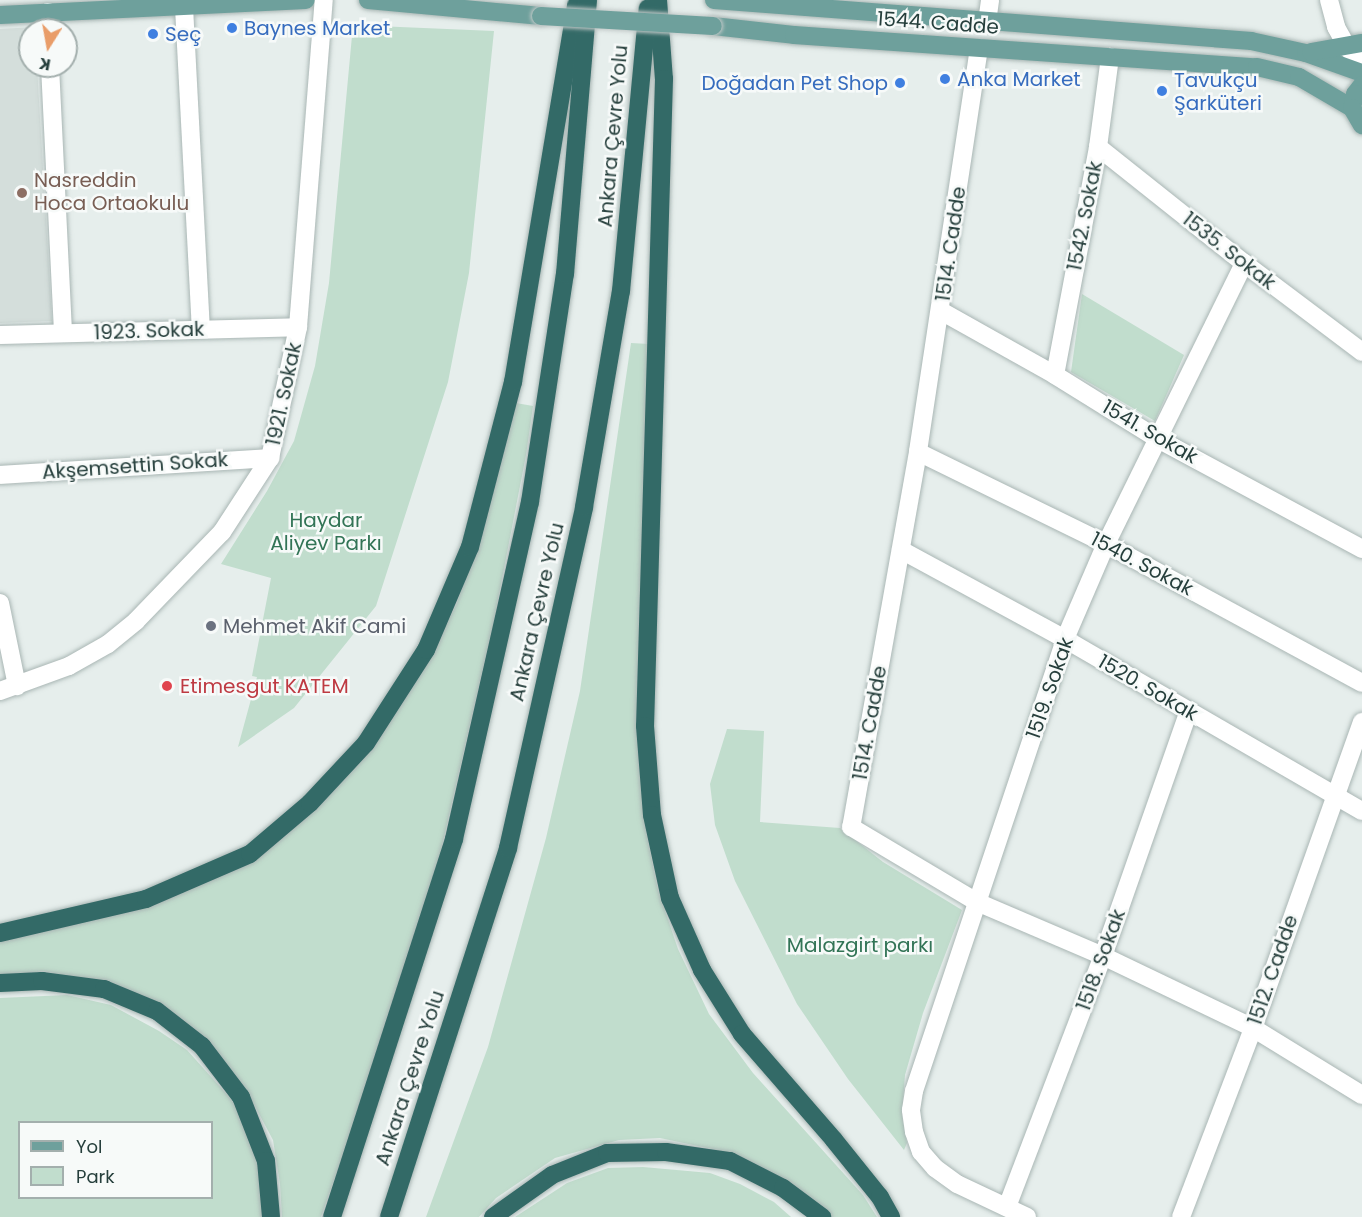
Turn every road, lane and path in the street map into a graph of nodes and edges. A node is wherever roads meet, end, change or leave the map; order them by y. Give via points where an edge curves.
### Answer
1 (306, 0) edge
2 (324, 0) edge
3 (368, 0) edge
4 (577, 0) edge
5 (588, 0) edge
6 (649, 0) edge
7 (658, 0) edge
8 (714, 0) edge
9 (990, 0) edge
10 (1329, 0) edge
11 (184, 7) junction
12 (0, 15) edge
13 (24, 18) edge
14 (77, 18) edge
15 (987, 22) junction
16 (1354, 45) edge
17 (979, 48) junction
18 (1306, 53) junction
19 (1110, 57) junction
20 (1362, 65) edge
21 (1362, 73) edge
22 (51, 78) edge
23 (1362, 85) edge
24 (1352, 108) junction
25 (1362, 125) edge
26 (1098, 147) junction
27 (1244, 263) junction
28 (941, 311) junction
29 (298, 327) junction
30 (201, 329) junction
31 (63, 333) junction
32 (0, 335) edge
33 (1362, 352) edge
34 (1056, 375) junction
35 (1158, 439) junction
36 (918, 452) junction
37 (270, 458) junction
38 (0, 475) edge
39 (1106, 544) junction
40 (1362, 549) edge
41 (901, 550) junction
42 (0, 603) edge
43 (1065, 639) junction
44 (1362, 683) edge
45 (9, 689) edge
46 (1189, 711) junction
47 (1362, 722) edge
48 (1335, 794) junction
49 (1362, 811) edge
50 (977, 902) junction
51 (0, 933) edge
52 (1103, 956) junction
53 (0, 983) edge
54 (1253, 1028) junction
55 (1362, 1095) edge
56 (1006, 1207) junction
57 (271, 1217) edge
58 (332, 1217) edge
59 (389, 1217) edge
60 (493, 1217) edge
61 (822, 1217) edge
62 (891, 1217) edge
63 (1028, 1217) edge
64 (1181, 1217) edge

1 - 11 main road
2 - 29 street, 1921. Sokak
3 - 17 main road, 1544. Cadde, bridge
4 - 51 highway via 513,382 470,547 426,650 366,743 310,803 250,854 146,899
5 - 58 highway, Ankara Çevre Yolu via 565,274 530,502 454,839
6 - 59 highway, Ankara Çevre Yolu via 621,291 584,507 508,848
7 - 62 highway via 664,79 645,726 652,815 670,898 702,970 742,1034 834,1140 880,1197
8 - 15 main road, 1544. Cadde
9 - 15 street
10 - 16 street via 1336,27
11 - 14 main road
11 - 30 street
12 - 13 main road
15 - 18 main road, 1544. Cadde via 1251,41
16 - 18 main road
16 - 20 street
17 - 19 main road, 1544. Cadde
17 - 28 street, 1514. Cadde
18 - 21 main road, 1544. Cadde
19 - 24 main road, 1544. Cadde via 1279,70 1299,77
19 - 26 street, 1542. Sokak
22 - 31 street
23 - 24 main road
24 - 25 main road
26 - 27 street, 1535. Sokak
26 - 34 street, 1542. Sokak
27 - 33 street, 1535. Sokak
27 - 35 street, 1519. Sokak
28 - 34 street, 1541. Sokak
28 - 36 street, 1514. Cadde
29 - 30 street, 1923. Sokak
29 - 37 street, 1921. Sokak
30 - 31 street, 1923. Sokak
31 - 32 street, 1923. Sokak
34 - 35 street, 1541. Sokak
35 - 39 street, 1519. Sokak
35 - 40 street, 1541. Sokak
36 - 39 street, 1540. Sokak
36 - 41 street, 1514. Cadde
37 - 38 street, Akşemsettin Sokak
37 - 45 street, 1921. Sokak via 222,532 136,621 108,644 69,666
39 - 43 street, 1519. Sokak
39 - 44 street, 1540. Sokak
41 - 43 street, 1520. Sokak
41 - 50 street, 1514. Cadde via 851,827
42 - 45 street
43 - 46 street, 1520. Sokak
43 - 50 street, 1519. Sokak
46 - 48 street, 1520. Sokak
46 - 52 street, 1518. Sokak
47 - 48 street, 1512. Cadde
48 - 49 street, 1520. Sokak
48 - 54 street, 1512. Cadde
50 - 52 street, 1514. Cadde
50 - 56 street, 1519. Sokak via 911,1110 921,1152 934,1168 957,1184
52 - 54 street, 1514. Cadde
52 - 56 street, 1518. Sokak
53 - 57 highway via 42,981 104,989 157,1011 202,1046 241,1097 266,1161
54 - 55 street, 1514. Cadde
54 - 64 street, 1512. Cadde
56 - 63 street
60 - 61 highway via 552,1175 607,1153 666,1152 730,1161 783,1188

